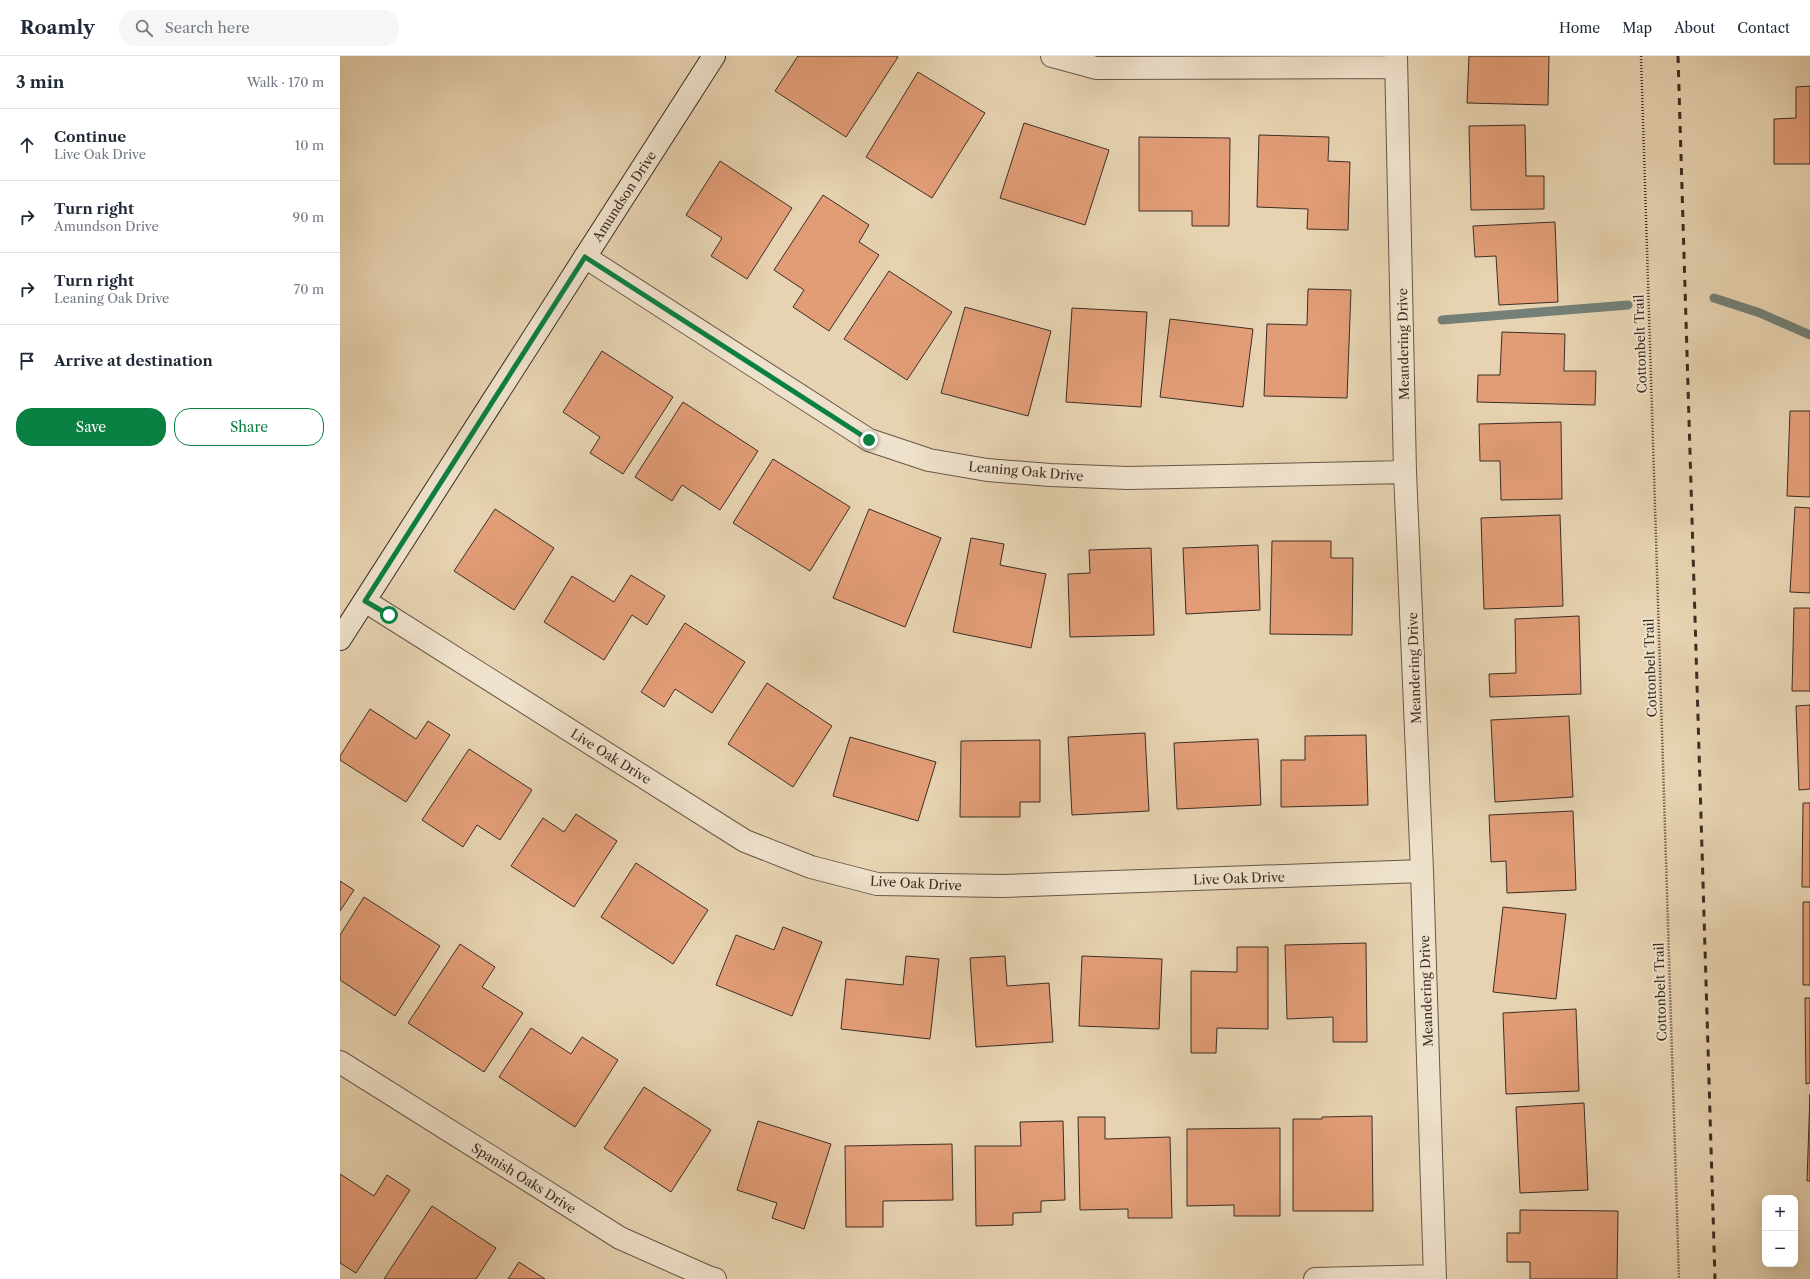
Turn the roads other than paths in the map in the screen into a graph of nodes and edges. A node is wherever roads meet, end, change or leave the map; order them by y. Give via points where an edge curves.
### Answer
1 (714, 56) edge
2 (1052, 56) edge
3 (1396, 62) edge
4 (585, 257) junction
5 (1405, 472) junction
6 (365, 601) junction
7 (340, 639) edge
8 (1422, 871) junction
9 (340, 1062) edge
10 (1435, 1277) edge
11 (715, 1279) edge
12 (1315, 1279) edge

1 - 4 street, Amundson Drive
2 - 3 street via 1096,68
3 - 5 street, Meandering Drive
4 - 5 street, Leaning Oak Drive via 869,440 929,460 987,470 1128,478
4 - 6 street, Amundson Drive
5 - 8 street, Meandering Drive
6 - 7 street, Amundson Drive
6 - 8 street, Live Oak Drive via 745,841 810,867 877,884 1002,886
8 - 10 street, Meandering Drive
9 - 11 street, Spanish Oaks Drive via 620,1238
10 - 12 street

